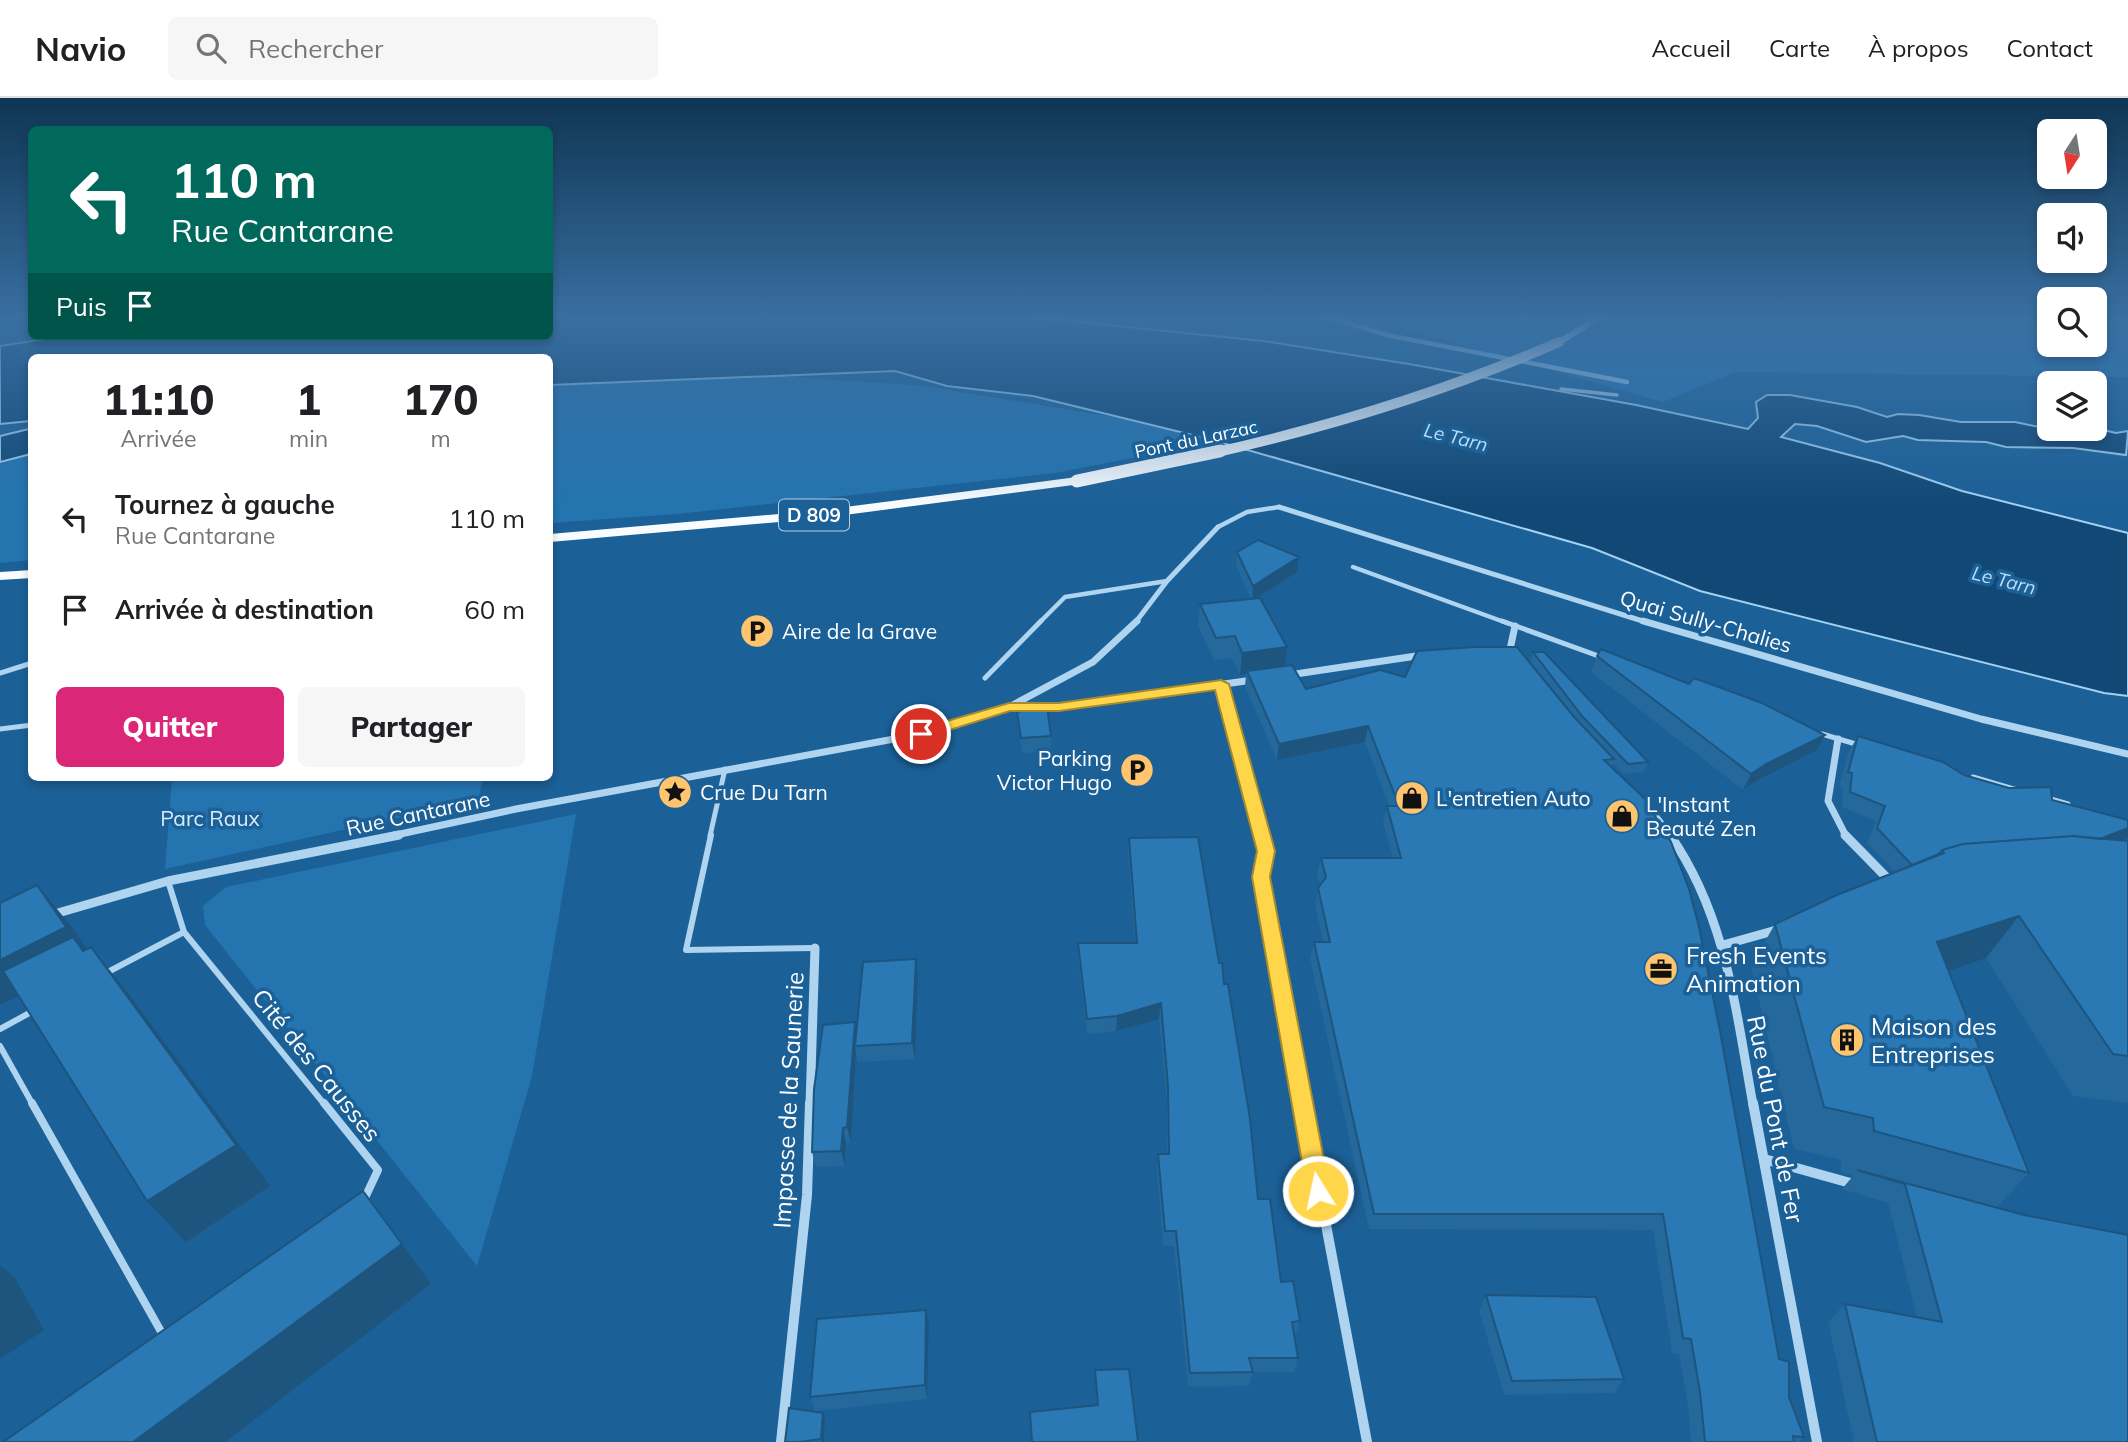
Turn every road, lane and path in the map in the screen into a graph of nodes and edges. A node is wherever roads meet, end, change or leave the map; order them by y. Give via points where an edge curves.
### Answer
1 (1471, 380) edge
2 (1615, 380) edge
3 (1627, 382) dead end
4 (1561, 389) dead end
5 (1617, 395) dead end
6 (1279, 507) joint
7 (1218, 527) joint
8 (553, 538) edge
9 (1353, 567) dead end
10 (28, 574) edge
11 (0, 576) edge
12 (1167, 581) junction
13 (1515, 626) junction
14 (1496, 650) edge
15 (1507, 653) junction
16 (1432, 654) edge
17 (1520, 660) edge
18 (1618, 662) edge
19 (28, 664) edge
20 (0, 673) edge
21 (1274, 677) edge
22 (985, 678) dead end
23 (1261, 679) edge
24 (1221, 684) junction
25 (1009, 707) junction
26 (28, 726) edge
27 (0, 729) edge
28 (1812, 730) edge
29 (1838, 739) junction
30 (1864, 747) edge
31 (2128, 754) edge
32 (725, 769) junction
33 (1970, 777) edge
34 (2023, 792) edge
35 (2036, 795) edge
36 (1641, 800) edge
37 (2075, 806) edge
38 (168, 881) junction
39 (1887, 893) edge
40 (39, 918) edge
41 (1785, 927) edge
42 (184, 932) junction
43 (1723, 945) junction
44 (815, 948) joint
45 (98, 977) edge
46 (49, 1003) edge
47 (0, 1029) edge
48 (0, 1046) edge
49 (1764, 1158) junction
50 (1867, 1187) edge
51 (355, 1208) edge
52 (177, 1333) edge
53 (781, 1442) edge
54 (1367, 1442) edge
55 (1817, 1442) edge

1 - 8 main road, Pont du Larzac / D 809, bridge via 1372,414 1223,452 1077,481 879,509
2 - 3 street
4 - 5 lane
6 - 7 lane via 1255,508
6 - 31 street, Quai Sully-Chalies via 1594,607 1982,719
7 - 12 street, Rue Cantarane
9 - 13 lane
10 - 11 main road
12 - 22 lane via 1066,597
12 - 25 street, Rue Cantarane via 1142,616 1093,662
13 - 15 street
13 - 18 lane
14 - 15 street
15 - 17 street
16 - 21 street
19 - 20 lane
23 - 24 street, Rue Cantarane
24 - 25 street, Rue Cantarane via 1059,707
24 - 54 street via 1266,851 1261,877
25 - 32 street, Rue Cantarane via 921,734
26 - 27 lane
28 - 29 lane
29 - 30 lane
29 - 39 street via 1828,801 1844,834 1898,890
32 - 38 street, Rue Cantarane
32 - 44 lane, Impasse de la Saunerie via 686,950
33 - 34 lane
35 - 37 lane
36 - 43 street, Rue du Pont de Fer via 1670,830 1707,900
38 - 40 street, Rue Cantarane
38 - 42 lane, Cité des Causses
41 - 43 street
42 - 45 lane
42 - 51 lane, Cité des Causses via 378,1170 366,1200
43 - 49 street, Rue du Pont de Fer
44 - 53 street, Impasse de la Saunerie via 807,1195
46 - 47 lane
48 - 52 lane via 166,1341
49 - 50 street
49 - 55 street, Rue du Pont de Fer

